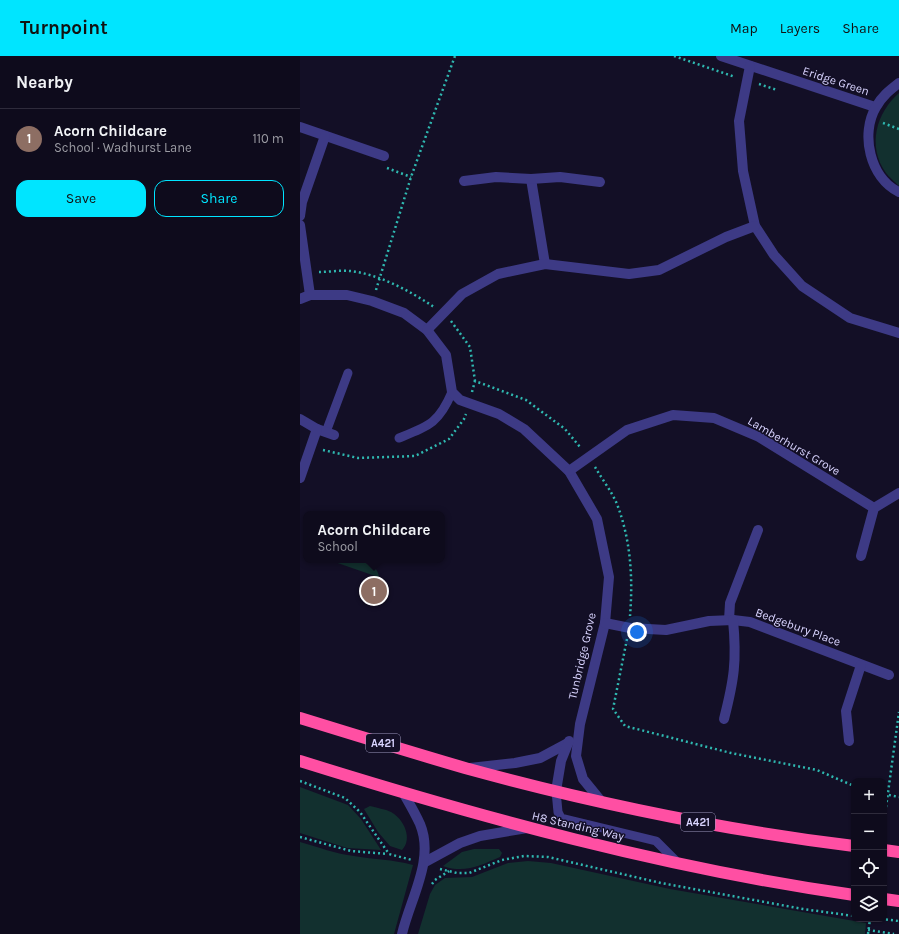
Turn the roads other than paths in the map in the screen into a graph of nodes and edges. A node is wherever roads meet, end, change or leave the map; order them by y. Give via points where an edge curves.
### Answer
1 (721, 56) edge
2 (750, 66) junction
3 (899, 83) edge
4 (876, 107) junction
5 (300, 127) edge
6 (325, 136) junction
7 (384, 156) dead end
8 (531, 180) junction
9 (464, 181) dead end
10 (600, 182) dead end
11 (899, 192) edge
12 (300, 216) edge
13 (300, 225) edge
14 (755, 226) junction
15 (545, 264) junction
16 (310, 295) junction
17 (300, 299) edge
18 (427, 330) junction
19 (899, 333) edge
20 (348, 373) dead end
21 (452, 392) junction
22 (300, 419) edge
23 (326, 432) junction
24 (399, 438) dead end
25 (569, 471) junction
26 (300, 478) edge
27 (899, 493) edge
28 (874, 508) junction
29 (758, 530) dead end
30 (861, 556) dead end
31 (731, 620) junction
32 (605, 623) junction
33 (861, 665) junction
34 (889, 675) dead end
35 (300, 718) edge
36 (724, 719) dead end
37 (580, 724) junction
38 (848, 741) dead end
39 (568, 743) junction
40 (300, 762) edge
41 (466, 768) junction
42 (556, 791) junction
43 (404, 794) junction
44 (601, 801) junction
45 (527, 828) junction
46 (848, 846) edge
47 (887, 850) edge
48 (899, 852) edge
49 (425, 862) junction
50 (679, 864) junction
51 (851, 895) edge
52 (887, 899) edge
53 (899, 901) edge
54 (402, 934) edge

1 - 2 street, Eridge Green
2 - 4 street, Eridge Green
2 - 14 street via 739,121 743,171
3 - 4 street, Eridge Green via 887,92
4 - 11 street, Eridge Green via 870,119 868,144 876,169 892,189
5 - 6 street
6 - 7 street
6 - 12 street via 302,202
8 - 9 street via 496,177
8 - 10 street via 560,177
8 - 15 street
13 - 16 street
14 - 15 street via 726,237 659,270 629,274
14 - 19 street via 774,255 802,286 850,318
15 - 18 street via 498,274 462,294
16 - 17 street
16 - 18 street via 347,295 372,301 404,312
18 - 21 street via 446,355
20 - 23 lane
21 - 24 lane via 445,408 429,426
21 - 25 street, Tunbridge Grove via 460,400 499,414 524,429
22 - 23 street
23 - 26 street via 311,447
25 - 28 street, Lamberhurst Grove via 627,430 673,415 714,418 758,437
25 - 32 street, Tunbridge Grove via 597,518 609,577
27 - 28 street
28 - 30 street
29 - 31 street via 730,603
31 - 32 street, Bedgebury Place via 709,621 666,630 630,628
31 - 33 street, Bedgebury Place via 765,627
31 - 36 street via 736,665
32 - 37 street, Tunbridge Grove
33 - 34 street, Bedgebury Place
33 - 38 street via 846,711
35 - 41 highway, A421
37 - 39 street, Tunbridge Grove
37 - 44 street, Tunbridge Grove via 576,756 583,779
39 - 41 street via 540,758
39 - 42 street, Tunbridge Grove via 561,761
40 - 43 highway, H8 Standing Way
41 - 42 highway, A421
42 - 44 highway, A421
42 - 50 lane via 558,812 562,818 656,841
43 - 45 highway, H8 Standing Way
43 - 49 street via 420,824
44 - 46 highway, A421 via 703,823
45 - 49 street via 480,836 460,843
45 - 50 highway, H8 Standing Way
47 - 48 highway
49 - 54 street via 406,914
50 - 51 highway, H8 Standing Way via 735,876
52 - 53 highway

